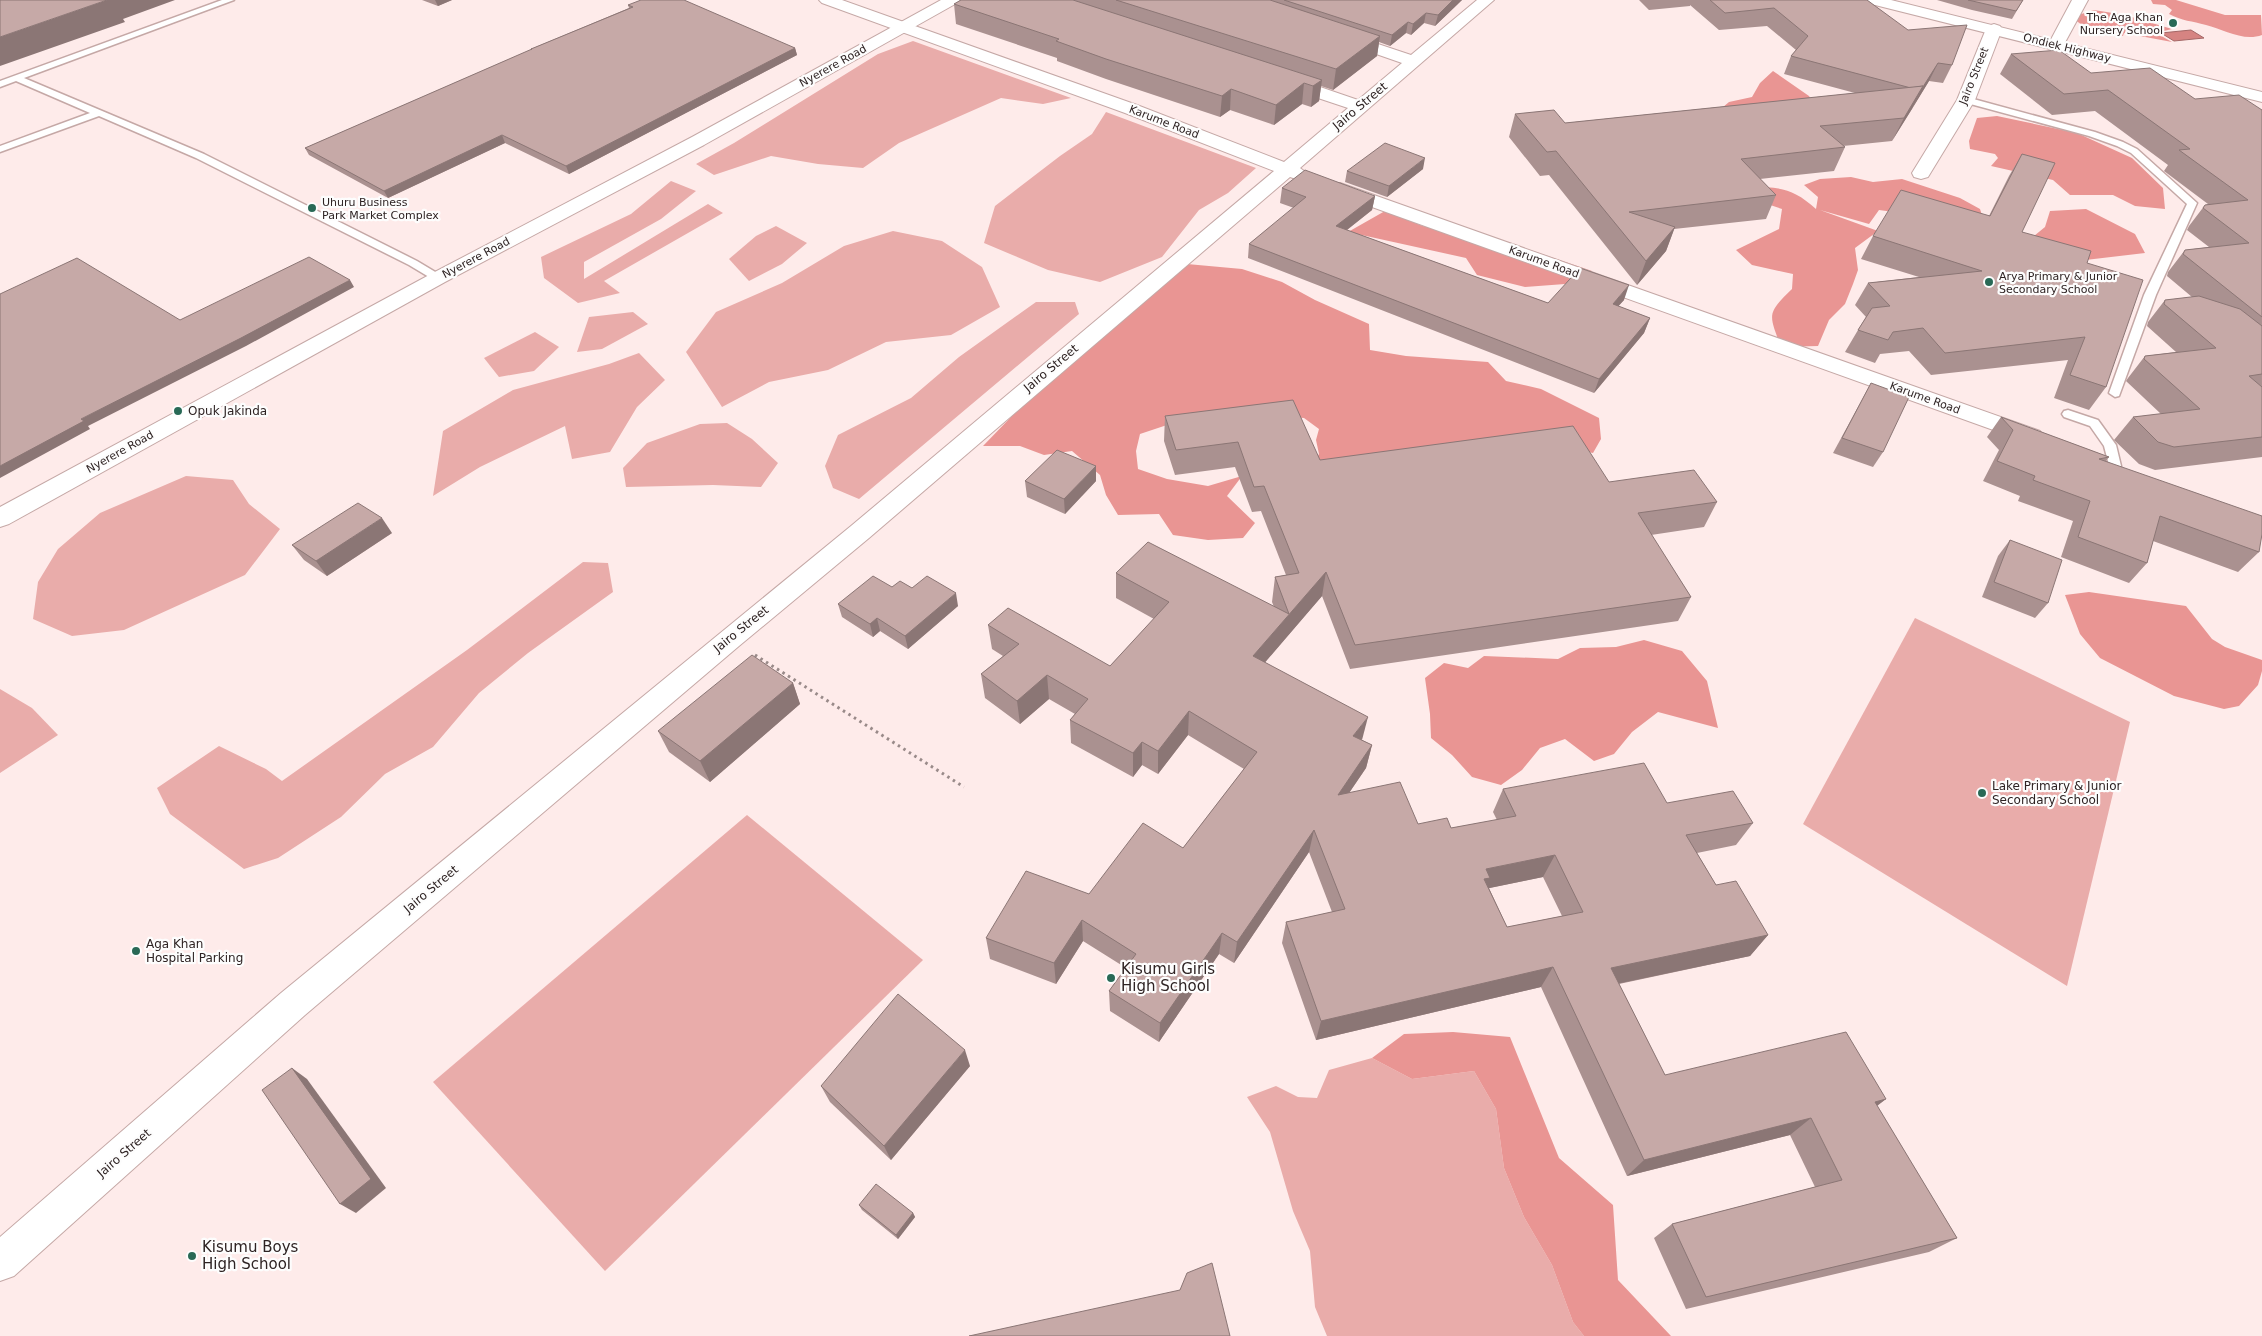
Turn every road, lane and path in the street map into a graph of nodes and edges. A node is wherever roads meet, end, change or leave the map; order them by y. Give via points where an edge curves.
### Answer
1 (230, 0) edge
2 (827, 0) edge
3 (952, 0) edge
4 (1486, 0) edge
5 (1872, 0) edge
6 (2080, 0) edge
7 (903, 28) junction
8 (1994, 29) junction
9 (1330, 34) edge
10 (2056, 45) junction
11 (1413, 61) junction
12 (1266, 75) edge
13 (16, 78) junction
14 (0, 84) edge
15 (2262, 97) edge
16 (1966, 100) junction
17 (1360, 106) junction
18 (99, 113) junction
19 (0, 149) edge
20 (1285, 169) junction
21 (1921, 173) dead end
22 (438, 278) junction
23 (2116, 393) dead end
24 (2068, 414) dead end
25 (2050, 443) edge
26 (2115, 466) edge
27 (0, 518) edge
28 (729, 639) junction
29 (964, 787) dead end
30 (0, 1262) edge

1 - 13 lane
2 - 7 street, Karume Road
3 - 7 street, Nyerere Road
4 - 11 street, Jairo Street
5 - 8 street, Ondiek Highway
6 - 10 street
7 - 20 street, Karume Road via 1131,109
7 - 22 street, Nyerere Road
8 - 10 street, Ondiek Highway
8 - 16 street, Jairo Street
9 - 11 street
10 - 15 street, Ondiek Highway
11 - 17 street, Jairo Street
12 - 17 street
13 - 14 lane
13 - 18 lane
16 - 21 street, Jairo Street
16 - 23 lane via 2120,144 2134,151 2192,203 2150,295
17 - 20 street, Jairo Street
18 - 19 lane
18 - 22 lane via 200,156
20 - 25 street, Karume Road
20 - 28 street, Jairo Street via 860,532
22 - 27 street, Nyerere Road
24 - 26 lane via 2094,423 2110,444
28 - 29 path
28 - 30 street, Jairo Street via 293,1004

